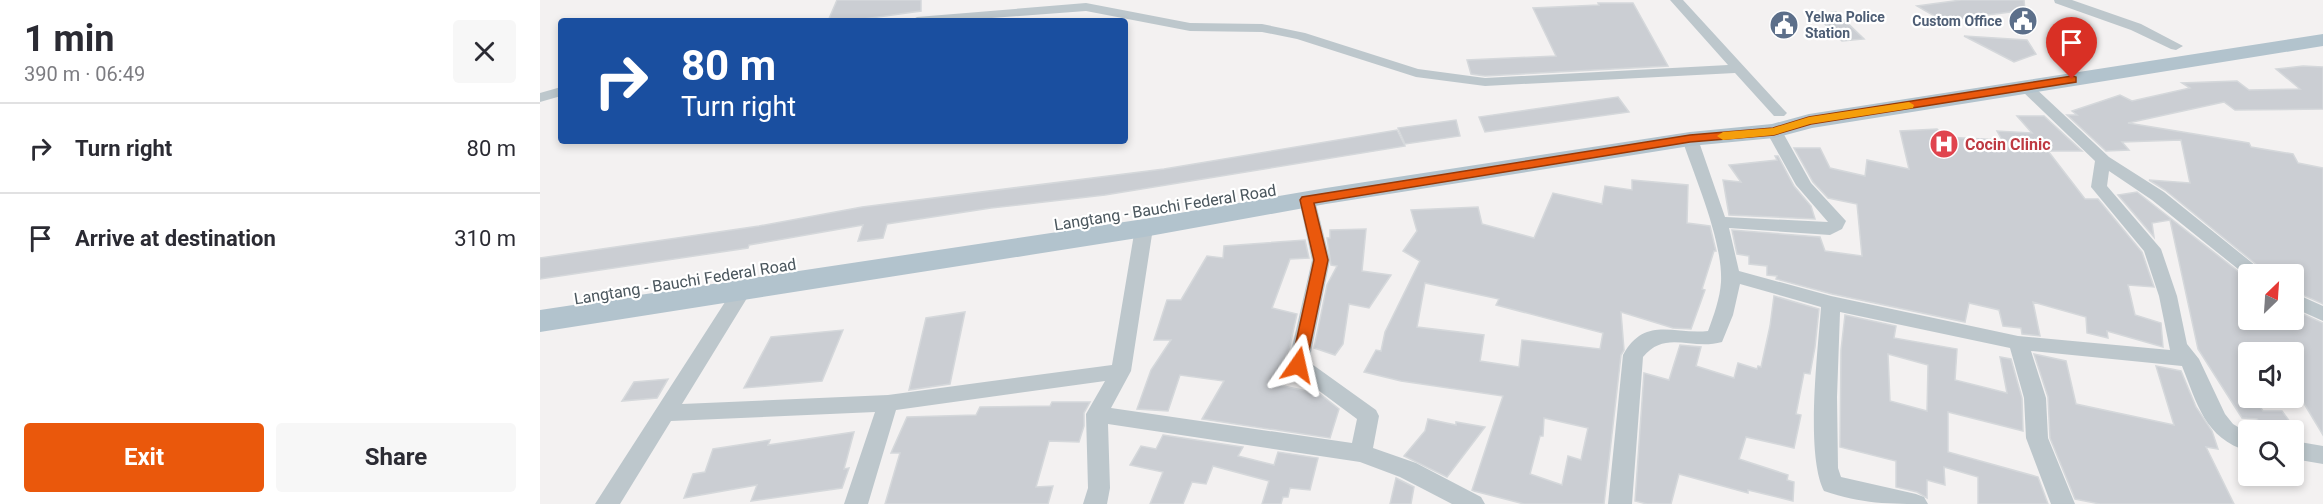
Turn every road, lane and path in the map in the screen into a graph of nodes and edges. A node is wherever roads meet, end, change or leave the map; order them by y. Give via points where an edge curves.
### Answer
1 (1676, 0) edge
2 (2060, 0) edge
3 (944, 18) edge
4 (2323, 26) edge
5 (2323, 40) edge
6 (2176, 46) junction
7 (1738, 69) junction
8 (2026, 87) junction
9 (558, 92) edge
10 (540, 98) edge
11 (1777, 122) junction
12 (1690, 139) junction
13 (2103, 160) junction
14 (1307, 200) junction
15 (1719, 222) junction
16 (1144, 228) junction
17 (2244, 264) edge
18 (1731, 275) junction
19 (743, 290) junction
20 (540, 303) edge
21 (1831, 303) junction
22 (2304, 305) edge
23 (2323, 314) edge
24 (540, 321) edge
25 (2018, 343) junction
26 (2189, 359) junction
27 (1121, 371) junction
28 (888, 403) junction
29 (665, 412) junction
30 (1096, 414) junction
31 (2238, 438) edge
32 (2304, 452) edge
33 (1361, 453) junction
34 (2323, 455) edge
35 (607, 504) edge
36 (856, 504) edge
37 (1095, 504) edge
38 (1473, 504) edge
39 (1620, 504) edge
40 (1916, 504) edge
41 (2063, 504) edge

1 - 7 street
2 - 6 street
3 - 7 street via 1086,7 1190,27 1262,28 1416,73 1485,82
4 - 6 main road, Langtang - Bauchi Federal Road
5 - 8 main road
6 - 11 main road, Langtang - Bauchi Federal Road
7 - 11 street
8 - 11 main road via 1809,121
8 - 13 street
9 - 10 street
11 - 12 main road
11 - 15 street via 1804,185 1837,221 1836,225 1830,229
11 - 20 main road, Langtang - Bauchi Federal Road
12 - 14 main road
12 - 15 street
13 - 17 street via 2158,196
13 - 26 street via 2099,187 2152,249 2168,296 2178,345
14 - 16 main road
14 - 33 street via 1321,260 1298,365 1368,416
15 - 18 street
16 - 19 main road
16 - 27 street
18 - 21 street
18 - 39 street via 1721,327 1715,337 1700,340 1670,333 1643,341 1632,355
19 - 24 main road
19 - 29 street
21 - 25 street
21 - 40 street via 1827,468 1832,484
22 - 23 street
25 - 26 street
25 - 41 street via 2035,398 2037,438
26 - 31 street via 2218,424
27 - 28 street
27 - 30 street
28 - 29 street
28 - 36 street
29 - 35 street
30 - 33 street
30 - 37 street via 1099,488
32 - 34 street
33 - 38 street via 1408,471

